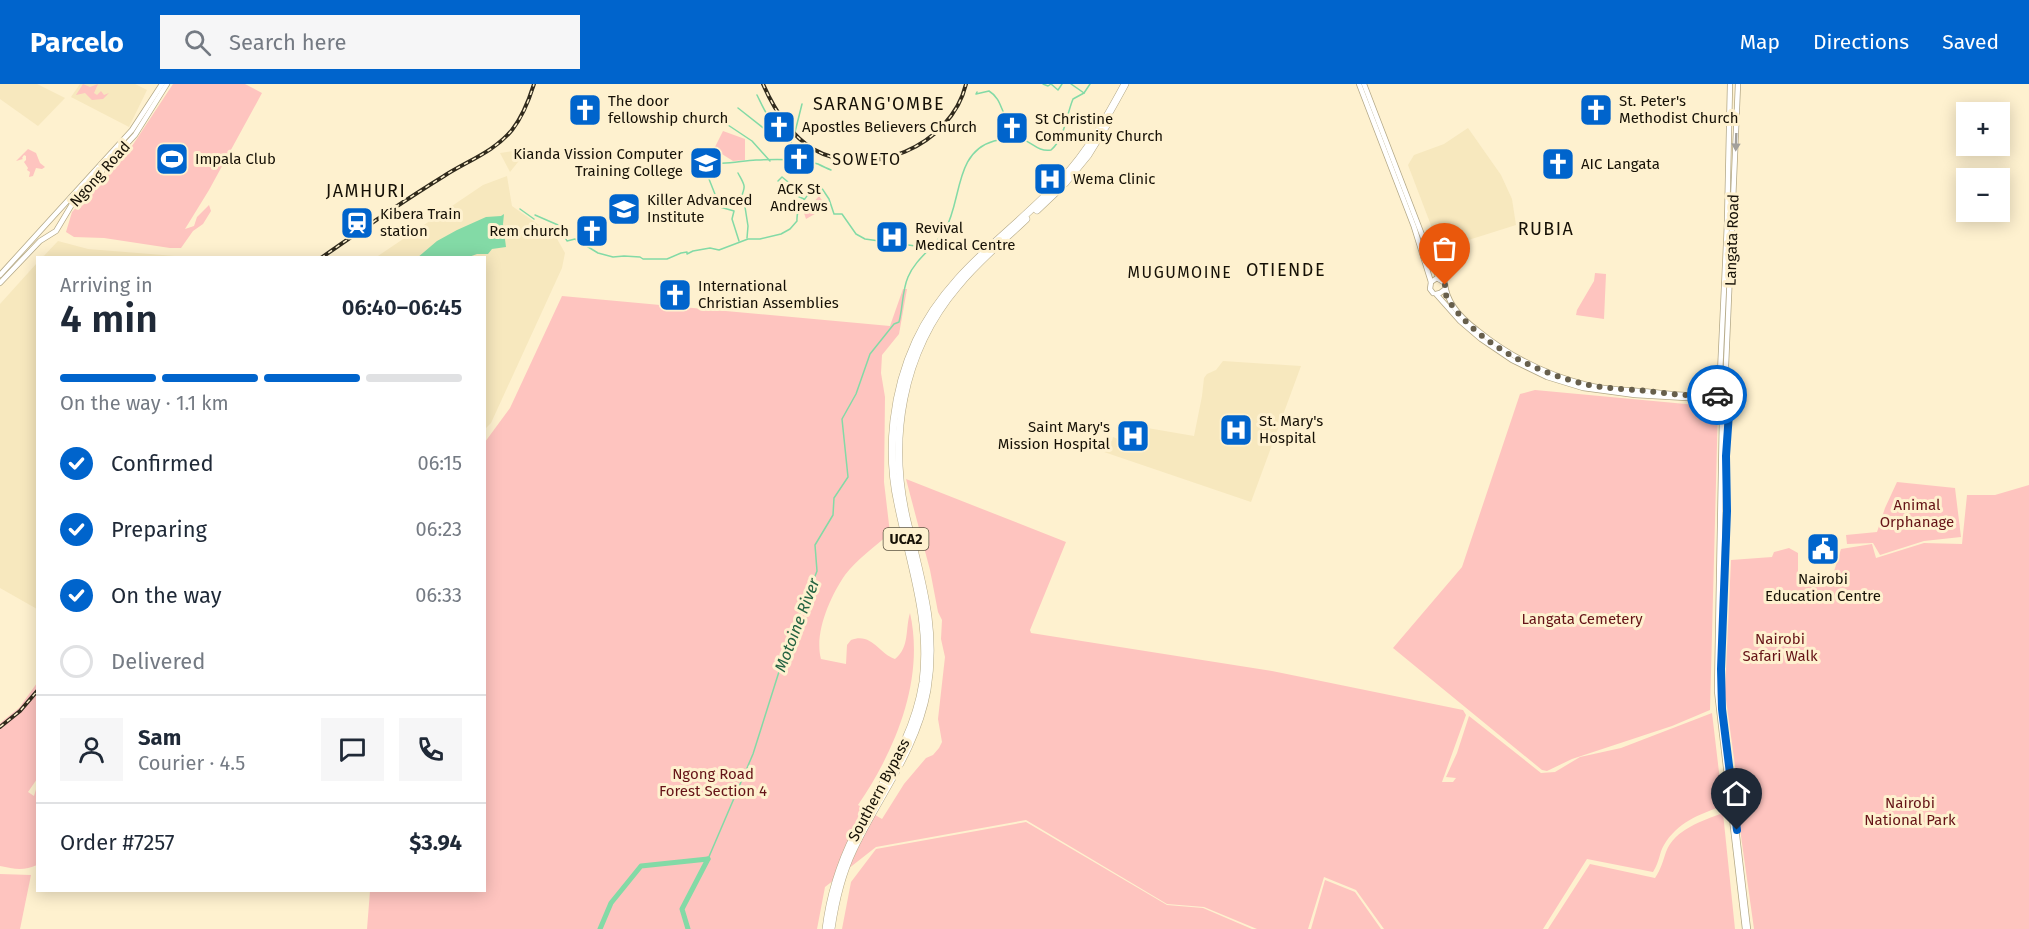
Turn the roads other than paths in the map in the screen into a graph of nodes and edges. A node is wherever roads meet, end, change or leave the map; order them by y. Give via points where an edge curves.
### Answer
1 (162, 84) edge
2 (167, 84) edge
3 (1127, 84) edge
4 (1359, 84) edge
5 (1365, 84) edge
6 (1730, 84) edge
7 (1738, 84) edge
8 (1737, 98) junction
9 (1729, 99) junction
10 (1061, 183) junction
11 (52, 217) junction
12 (61, 224) junction
13 (44, 226) junction
14 (53, 234) junction
15 (0, 275) edge
16 (1724, 276) junction
17 (1731, 276) junction
18 (1439, 279) junction
19 (1431, 282) junction
20 (0, 284) edge
21 (1444, 290) junction
22 (1435, 293) junction
23 (1721, 381) junction
24 (1720, 394) junction
25 (1706, 395) junction
26 (1729, 399) junction
27 (1718, 402) junction
28 (826, 929) edge
29 (831, 929) edge
30 (1746, 929) edge

1 - 11 main road, Ngong Road via 132,130
2 - 12 main road, Ngong Road via 135,135 74,201
3 - 10 highway, Southern Bypass / UCA2 via 1101,136 1077,169
4 - 19 main road
5 - 18 main road
6 - 9 main road, Langata Road
7 - 8 main road, Langata Road
8 - 9 main road
8 -> 17 main road, Langata Road
9 - 16 main road, Langata Road
10 - 28 highway, Southern Bypass / UCA2 via 987,248 950,287 923,327 904,374 894,417 893,471 922,606 922,683 909,734 844,859
10 - 29 highway, Southern Bypass / UCA2 via 1047,202 957,286 924,336 911,370 898,435 899,477 929,614 929,672 915,734 853,850 836,898
11 - 12 main road via 60,219
11 - 13 main road, Ngong Road
12 - 14 main road, Ngong Road
13 - 14 main road via 47,234
13 - 15 main road, Ngong Road
14 - 20 main road, Ngong Road via 40,241
16 - 17 main road via 1727,272
16 - 23 main road, Langata Road
17 - 26 main road, Langata Road via 1726,366
18 - 19 main road
18 - 21 main road via 1445,283
19 - 22 main road via 1430,289
21 - 22 main road
21 - 25 main road via 1452,306 1469,324 1533,366 1596,386
22 - 27 main road via 1481,339 1512,360 1568,384
23 - 24 main road, Langata Road
23 - 25 main road via 1716,390
24 - 25 main road
24 - 26 main road via 1726,393
24 - 27 main road, Langata Road
26 - 27 main road via 1724,405
26 - 30 main road, Langata Road via 1721,683
27 - 30 main road, Langata Road via 1722,414 1717,691

